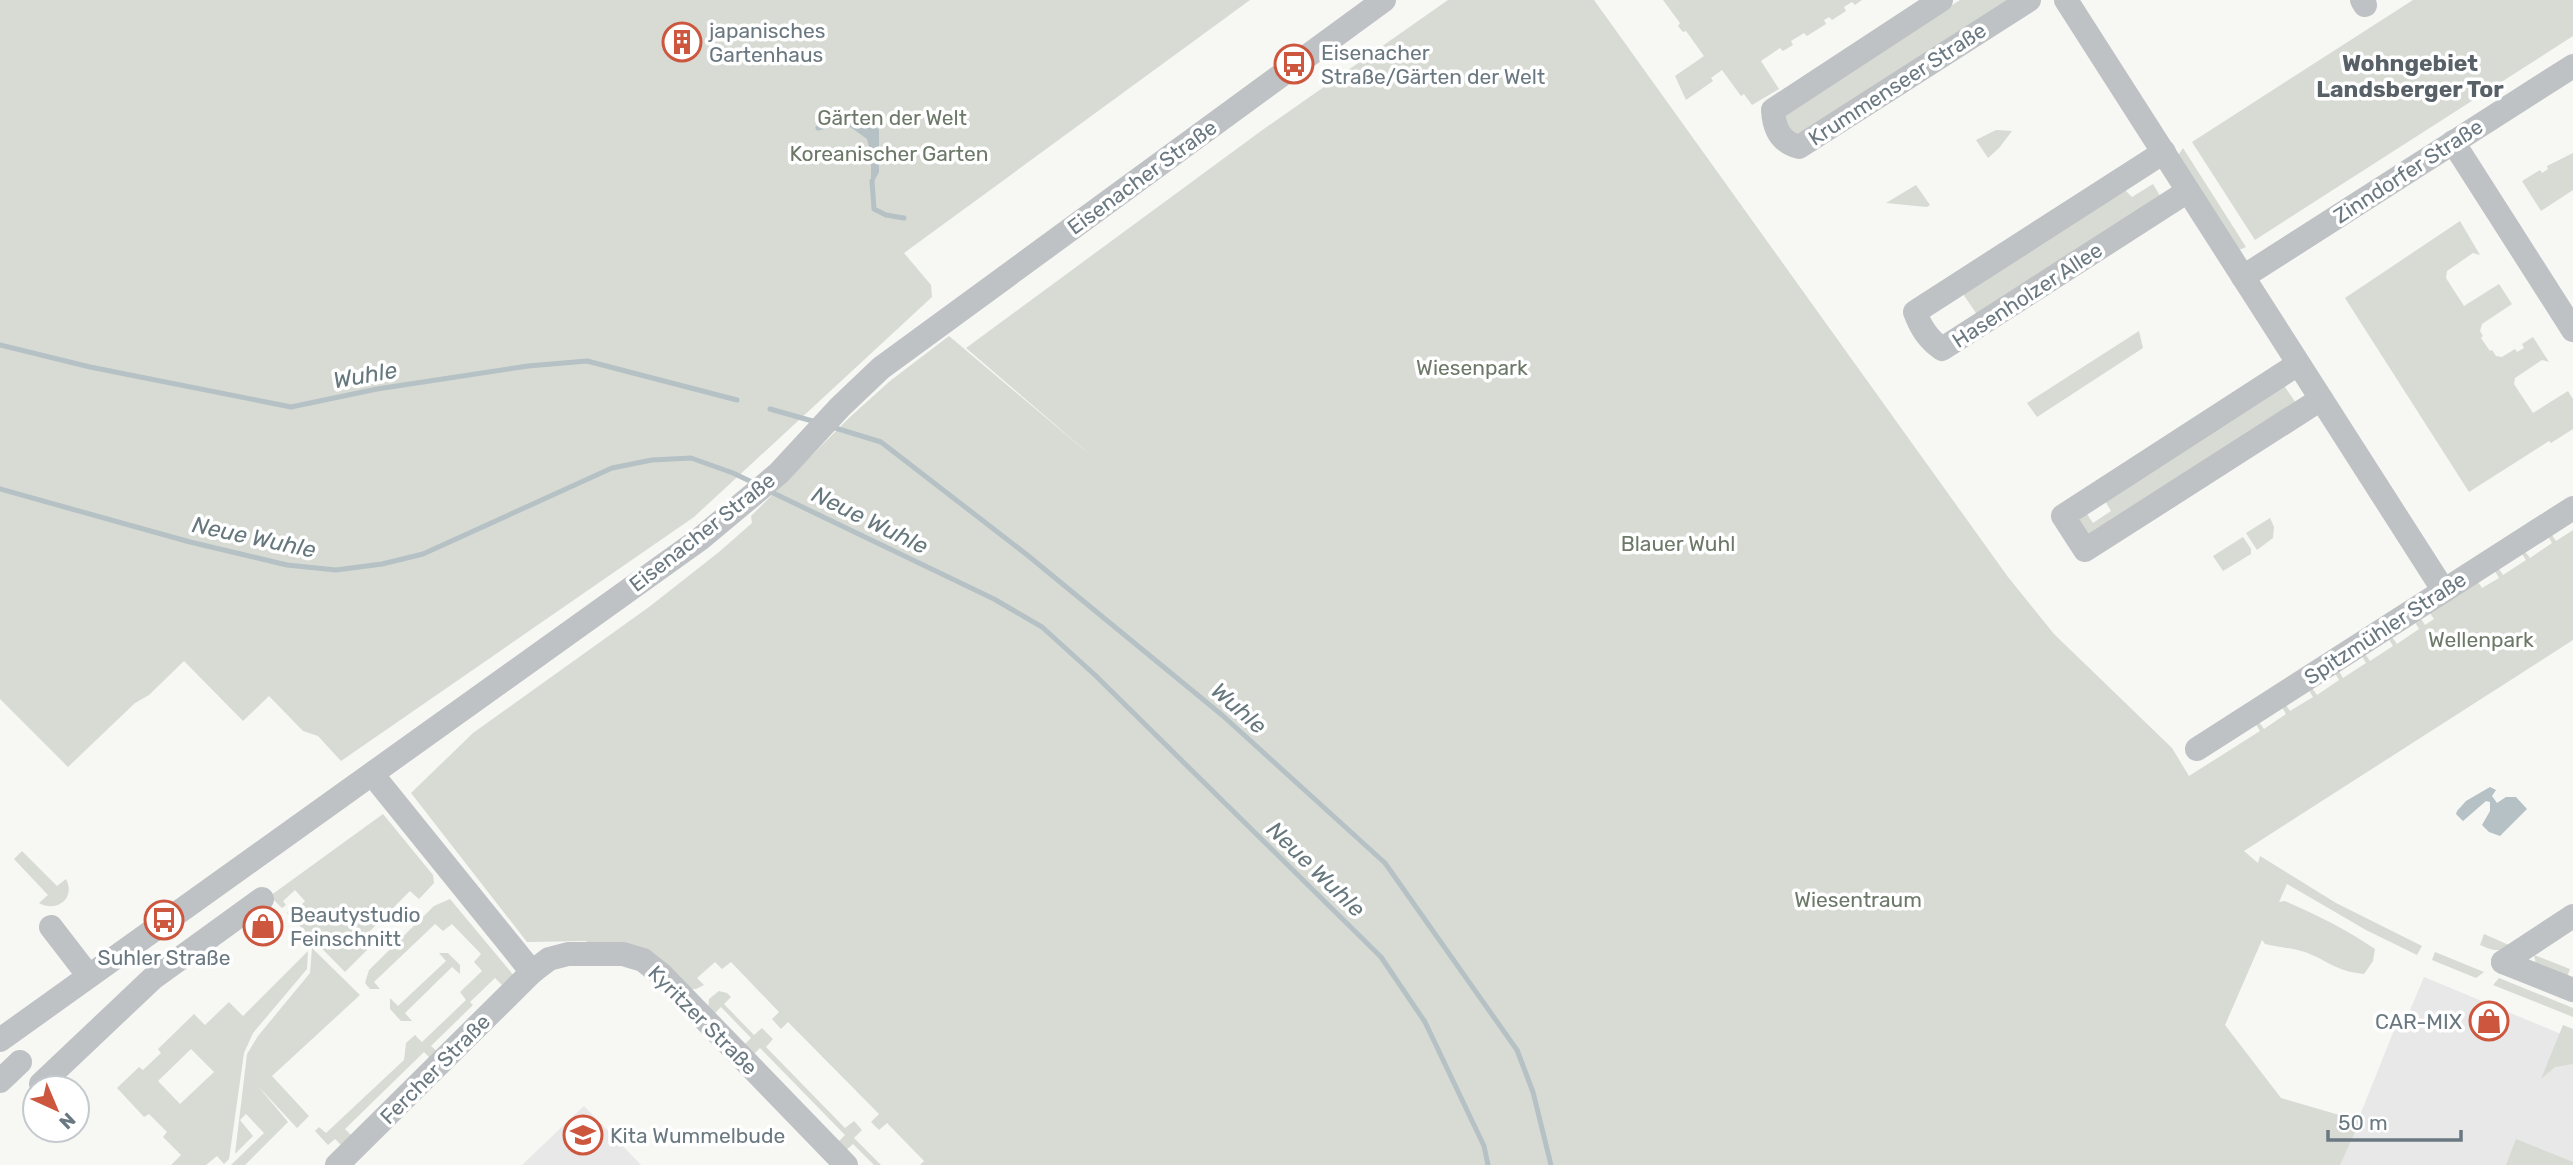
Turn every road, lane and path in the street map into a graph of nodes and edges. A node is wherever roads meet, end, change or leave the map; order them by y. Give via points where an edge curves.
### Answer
1 (1384, 0) edge
2 (1941, 0) edge
3 (2029, 0) edge
4 (2066, 0) edge
5 (2573, 66) edge
6 (2453, 142) junction
7 (2164, 152) junction
8 (2188, 191) junction
9 (2243, 277) junction
10 (2573, 330) edge
11 (2298, 364) junction
12 (2321, 399) junction
13 (2573, 508) edge
14 (2444, 591) junction
15 (2197, 749) dead end
16 (372, 774) junction
17 (262, 899) dead end
18 (2573, 916) edge
19 (51, 927) dead end
20 (532, 972) junction
21 (89, 975) junction
22 (2573, 990) edge
23 (0, 1040) edge
24 (20, 1062) dead end
25 (52, 1074) edge
26 (0, 1081) edge
27 (338, 1165) edge
28 (846, 1165) edge

1 - 16 street, Eisenacher Straße via 889,362 779,473 700,539
2 - 3 street, Krummenseer Straße via 1773,110 1779,134 1798,147
4 - 7 street
5 - 6 street, Zinndorfer Straße
6 - 9 street, Zinndorfer Straße
6 - 10 street
7 - 8 street
7 - 8 street, Hasenholzer Allee via 1915,312 1920,325 1942,349
8 - 9 street
9 - 11 street
11 - 12 street
11 - 12 street via 2063,516 2085,550
12 - 14 street
13 - 14 street, Spitzmühler Straße
14 - 15 street, Spitzmühler Straße
16 - 20 street
16 - 21 street, Eisenacher Straße
17 - 25 street via 153,978
18 - 22 street via 2503,962
19 - 21 street
20 - 27 street, Fercher Straße
20 - 28 street, Kyritzer Straße via 549,959 568,954 623,954 643,960
21 - 23 street, Eisenacher Straße
24 - 26 street

